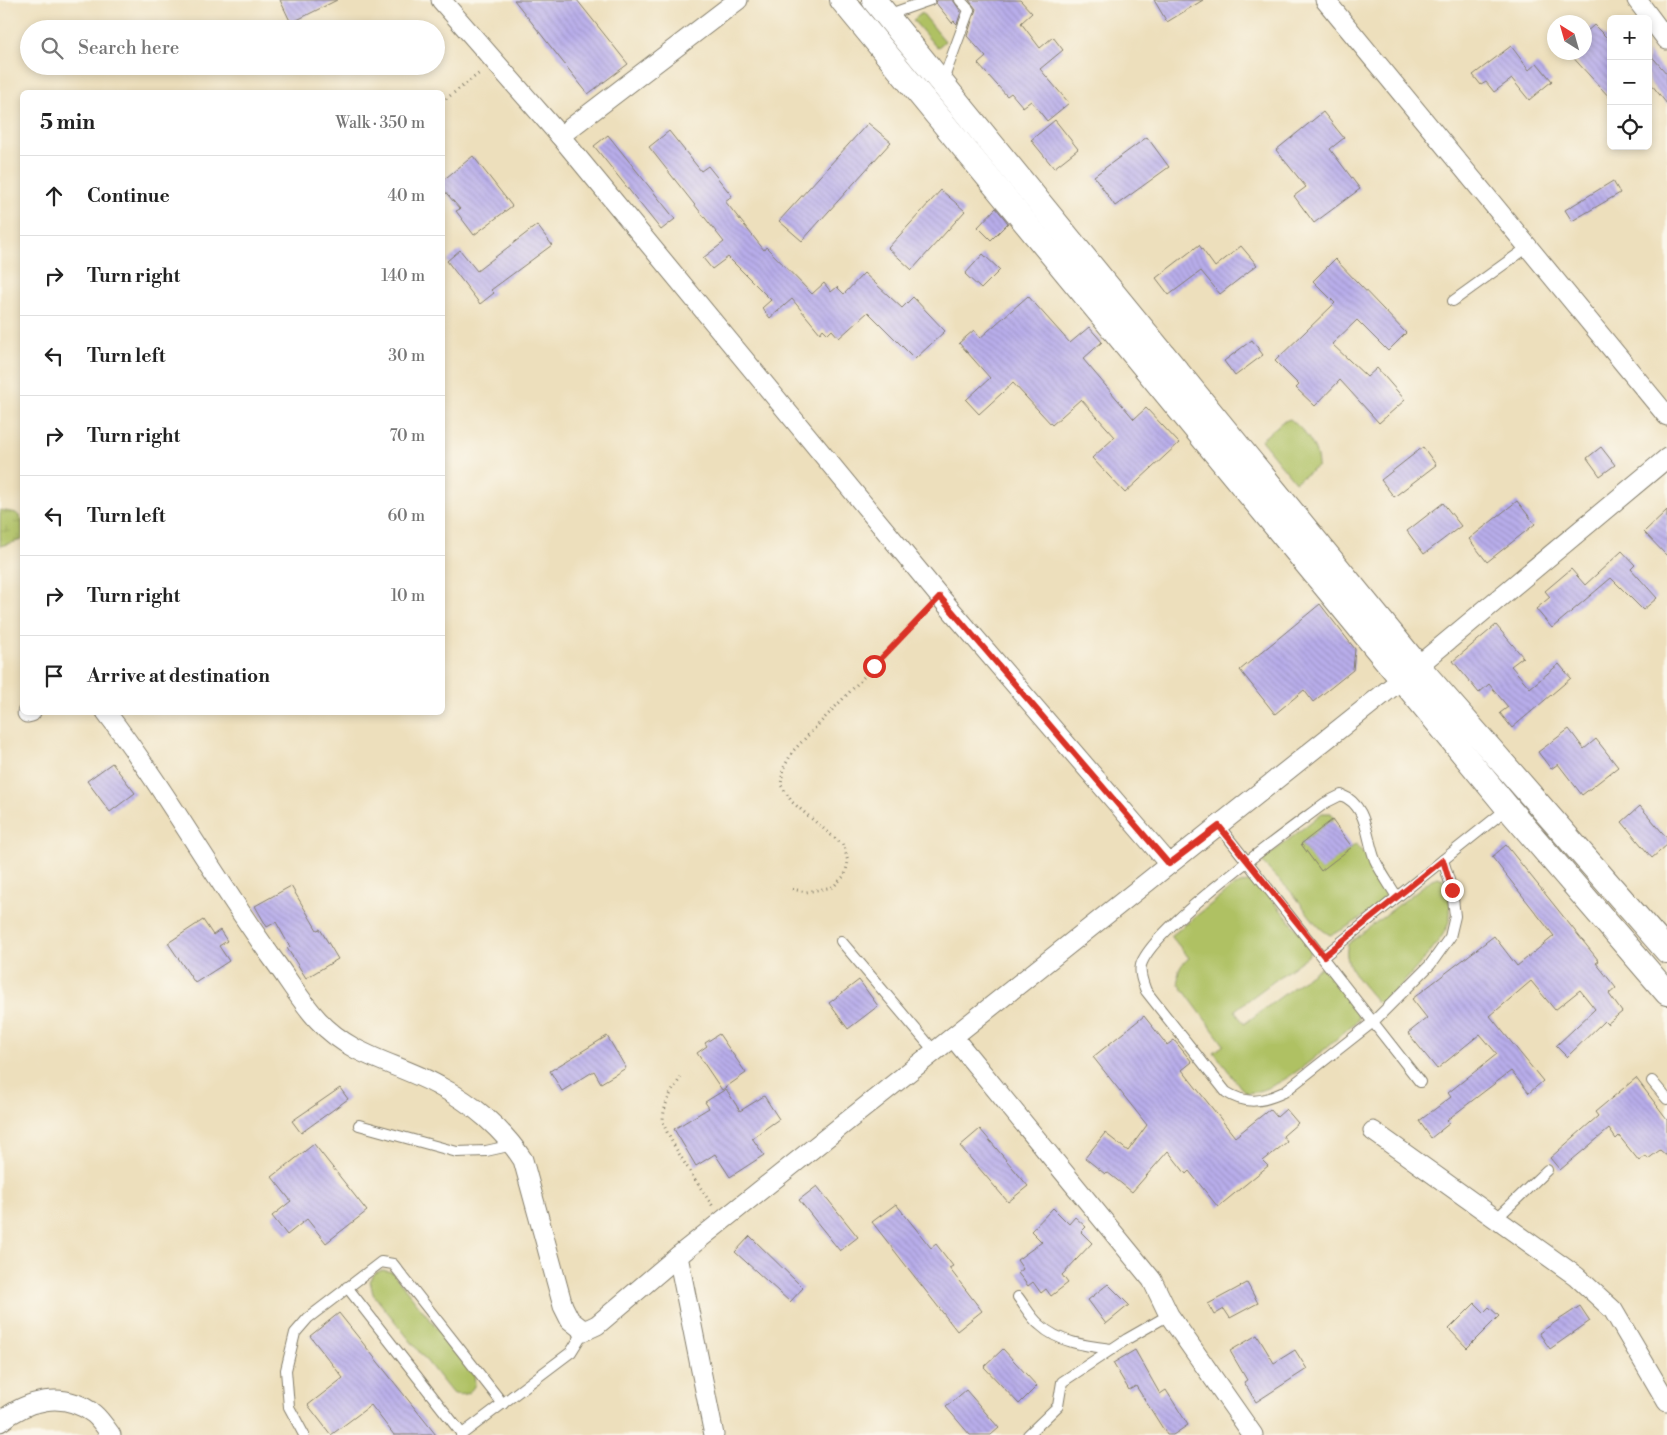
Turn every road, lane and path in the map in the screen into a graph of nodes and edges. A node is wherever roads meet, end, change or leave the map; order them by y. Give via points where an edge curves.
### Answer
1 (441, 0) edge
2 (738, 0) edge
3 (842, 0) edge
4 (930, 0) edge
5 (960, 0) edge
6 (1325, 0) edge
7 (1637, 0) edge
8 (881, 8) edge
9 (1667, 40) edge
10 (494, 61) junction
11 (942, 83) junction
12 (445, 100) edge
13 (560, 136) junction
14 (1528, 247) junction
15 (1453, 300) dead end
16 (1667, 416) edge
17 (1667, 458) edge
18 (940, 597) junction
19 (1409, 672) junction
20 (108, 715) edge
21 (1508, 808) junction
22 (1219, 826) junction
23 (1443, 860) junction
24 (1248, 862) junction
25 (1169, 864) junction
26 (792, 889) dead end
27 (1397, 897) junction
28 (841, 941) dead end
29 (1667, 951) edge
30 (1324, 956) junction
31 (1667, 993) edge
32 (1374, 1022) junction
33 (953, 1037) junction
34 (935, 1052) junction
35 (681, 1077) dead end
36 (1652, 1081) dead end
37 (1420, 1082) dead end
38 (1667, 1099) edge
39 (359, 1125) dead end
40 (1373, 1131) dead end
41 (513, 1145) junction
42 (1547, 1170) dead end
43 (1496, 1219) junction
44 (722, 1221) junction
45 (678, 1256) junction
46 (347, 1287) junction
47 (1018, 1297) dead end
48 (1169, 1315) junction
49 (584, 1331) junction
50 (1112, 1348) junction
51 (1667, 1402) edge
52 (503, 1404) junction
53 (0, 1422) edge
54 (461, 1434) edge
55 (111, 1435) edge
56 (304, 1435) edge
57 (714, 1435) edge
58 (1028, 1435) edge
59 (1253, 1435) edge

1 - 10 street
2 - 13 street
3 - 19 street
4 - 8 lane
5 - 11 lane via 968,10
6 - 14 street
7 - 9 street
8 - 11 street
10 - 12 path
10 - 13 street
11 - 19 street
13 - 18 street
14 - 15 lane
14 - 16 street
17 - 19 street
18 - 25 street
18 - 26 path via 794,751 783,769 781,785 788,796 844,846 848,862 845,875 833,887 806,892
19 - 21 street
19 - 22 street
19 - 29 street
20 - 41 street via 138,754 234,906 317,1019 338,1040 362,1054 439,1086 476,1109
21 - 23 lane
21 - 31 street
22 - 24 lane
22 - 25 street
23 - 27 lane
23 - 32 lane via 1455,916 1450,937 1430,965
24 - 27 lane via 1325,803 1341,795 1355,803 1363,818 1375,861
24 - 30 lane
24 - 32 lane via 1186,913 1148,951 1141,966 1146,991 1226,1092 1238,1100 1267,1100 1284,1092
25 - 33 street
27 - 30 lane
28 - 34 lane
30 - 32 lane
32 - 37 lane
33 - 34 street
33 - 48 street via 1152,1280
34 - 44 street
35 - 44 path via 667,1098 663,1122
36 - 38 lane
39 - 41 lane via 457,1152 486,1151
40 - 43 street
41 - 49 street via 523,1160 564,1306 570,1320
42 - 43 lane
43 - 51 street via 1576,1276 1613,1310
44 - 45 street
45 - 49 street via 597,1326
45 - 57 street
46 - 52 lane via 381,1262 393,1264
46 - 54 lane
46 - 56 lane via 308,1318 295,1333 286,1370 289,1407
47 - 50 lane via 1039,1325 1061,1338 1087,1346
48 - 50 lane
48 - 59 street
49 - 52 lane via 571,1352
50 - 58 lane via 1062,1382 1058,1406
52 - 54 lane
53 - 55 street via 32,1402 61,1400 94,1414

